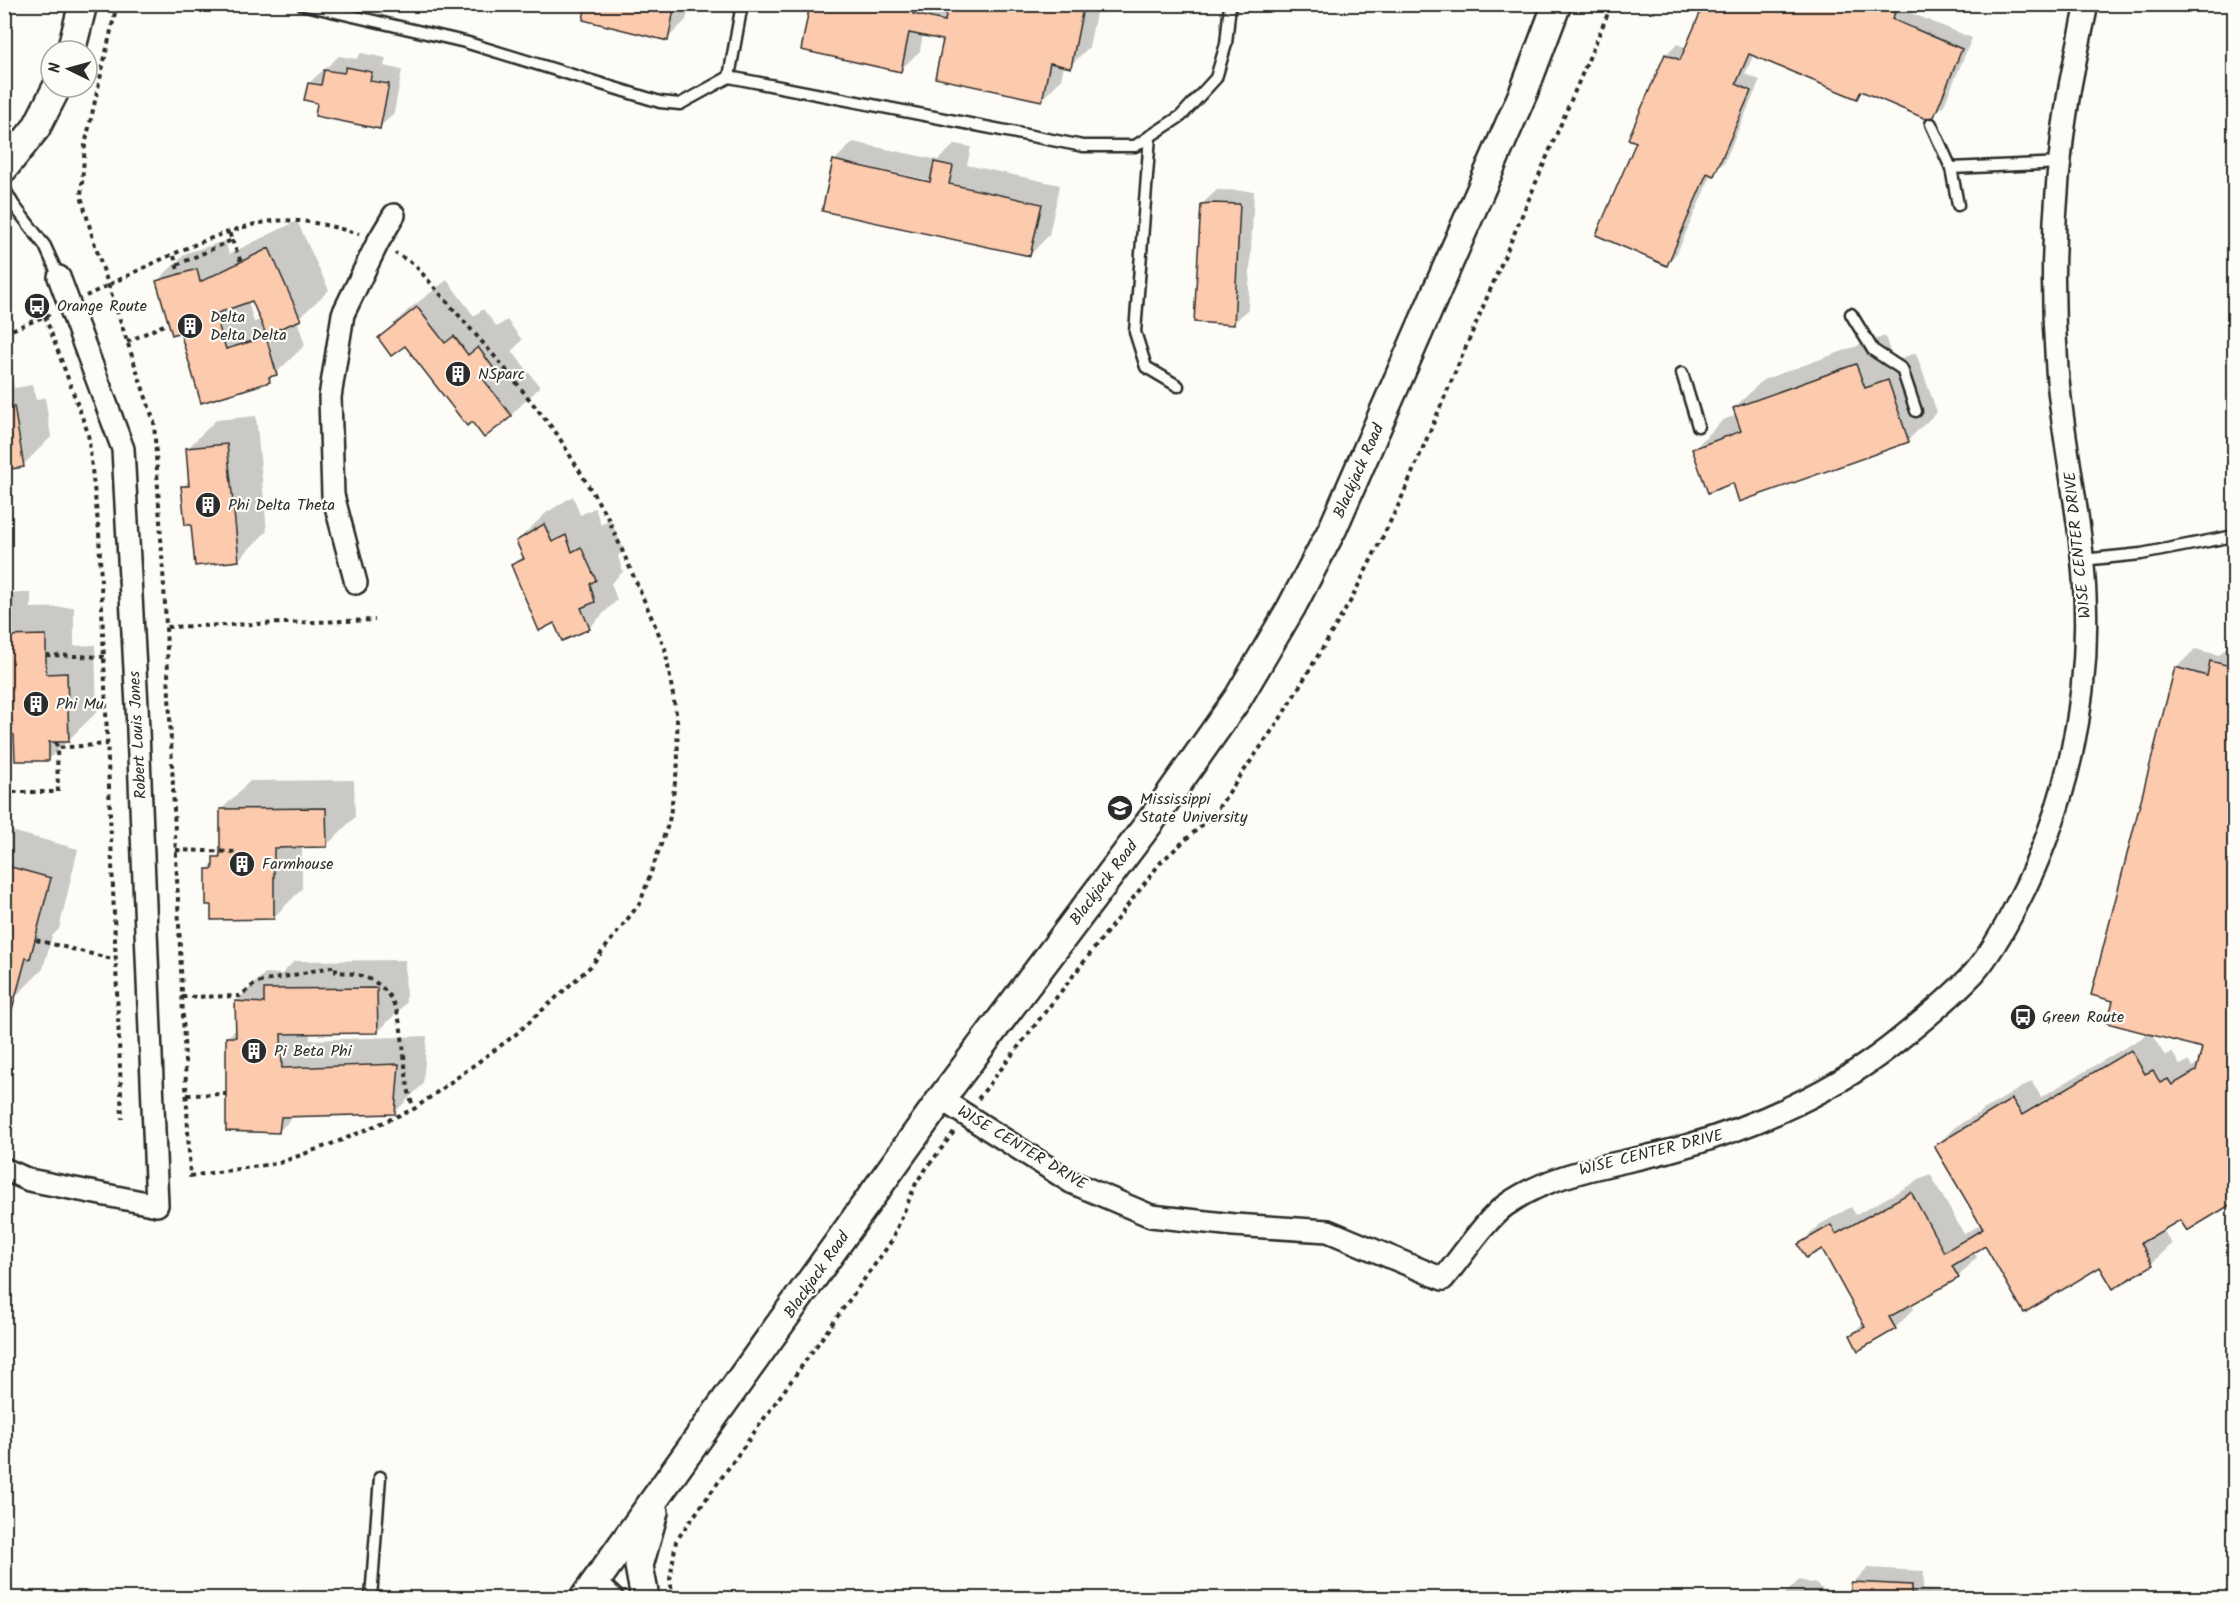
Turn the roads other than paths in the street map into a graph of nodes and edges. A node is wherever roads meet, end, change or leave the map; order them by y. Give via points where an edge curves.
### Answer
1 (83, 4) edge
2 (301, 4) edge
3 (742, 4) edge
4 (1230, 4) edge
5 (1557, 4) edge
6 (2087, 4) edge
7 (74, 39) edge
8 (729, 77) junction
9 (51, 99) edge
10 (1931, 124) dead end
11 (1150, 136) junction
12 (2061, 164) junction
13 (4, 168) edge
14 (1951, 168) junction
15 (4, 188) edge
16 (1958, 205) dead end
17 (394, 215) dead end
18 (59, 277) joint
19 (1851, 314) dead end
20 (1682, 373) dead end
21 (1178, 386) dead end
22 (1916, 411) dead end
23 (1698, 426) dead end
24 (2235, 536) edge
25 (2082, 560) junction
26 (356, 583) dead end
27 (941, 1099) junction
28 (4, 1169) edge
29 (380, 1477) dead end
30 (661, 1492) junction
31 (597, 1593) edge
32 (371, 1599) edge
33 (645, 1599) edge

1 - 7 street
2 - 8 lane via 465,42 660,102 680,104
3 - 8 lane
4 - 11 lane via 1226,44 1216,78 1180,116
5 - 27 street, Blackjack Road via 1524,91 1383,418 1334,528 1292,608 1238,698 1159,810
6 - 12 street, WISE CENTER DRIVE via 2068,96
8 - 11 lane via 1083,146 1135,146
9 - 13 street via 36,128
10 - 14 lane
11 - 21 lane via 1135,332 1146,367
12 - 14 lane
12 - 25 street, WISE CENTER DRIVE via 2056,250 2057,370
14 - 16 lane
15 - 18 lane via 45,246
17 - 26 street via 343,314 330,397 333,495
18 - 28 street, Robert Louis Jones via 123,449 157,1205 40,1183
19 - 22 lane via 1873,350 1902,369
20 - 23 lane
24 - 25 lane via 2142,554
25 - 27 street, WISE CENTER DRIVE via 2086,624 2083,678 2061,797 2026,887 2006,926 1974,973 1889,1048 1798,1102 1729,1133 1671,1151 1559,1176 1503,1206 1443,1279 1328,1231 1151,1216 1071,1182
27 - 30 street, Blackjack Road
29 - 32 lane
30 - 31 street, Blackjack Road
30 - 33 street via 639,1566

